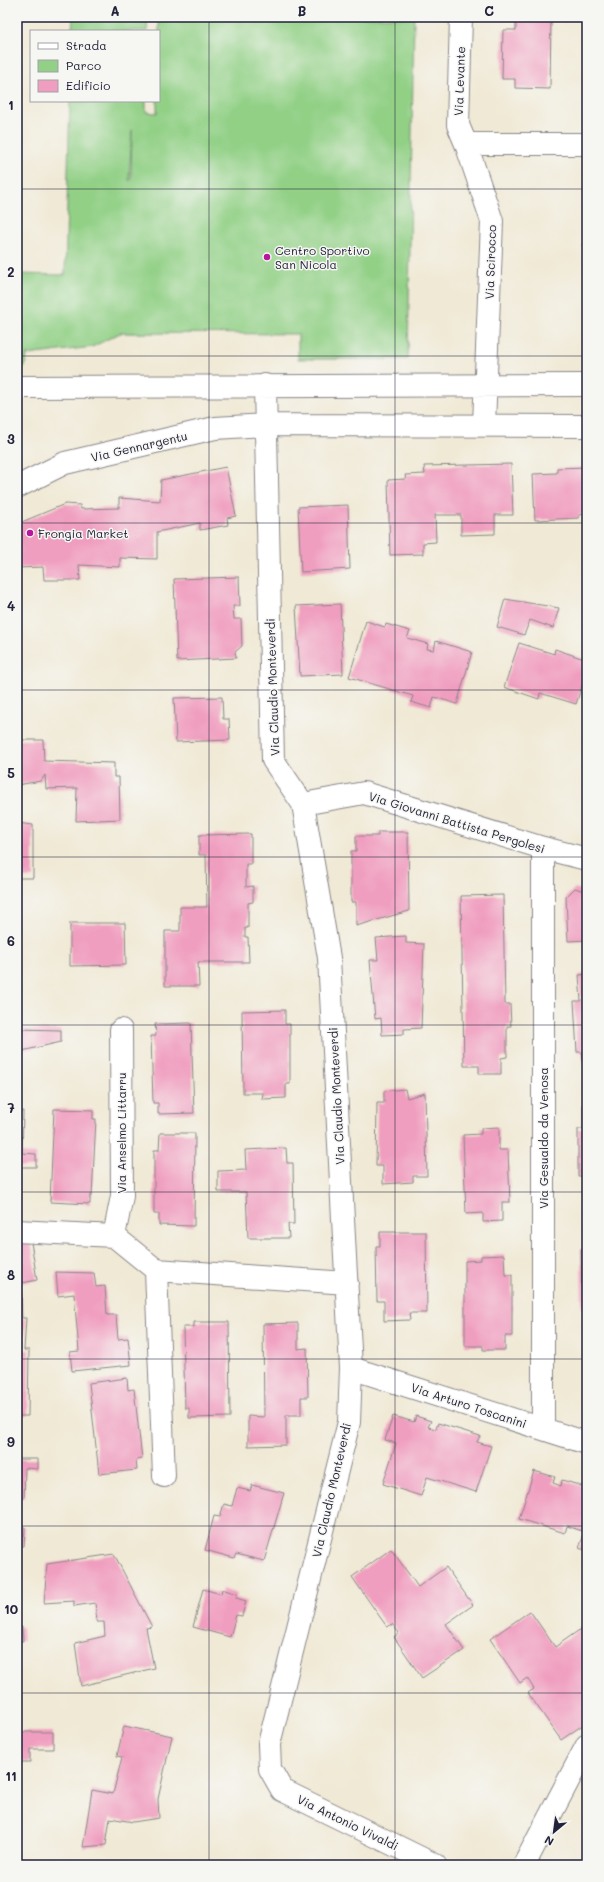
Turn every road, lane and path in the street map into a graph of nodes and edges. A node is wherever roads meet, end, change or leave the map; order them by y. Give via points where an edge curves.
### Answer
1 (461, 17) edge
2 (466, 144) junction
3 (587, 144) edge
4 (265, 385) junction
5 (485, 385) junction
6 (587, 385) edge
7 (17, 387) edge
8 (266, 425) junction
9 (484, 425) junction
10 (587, 426) edge
11 (17, 487) edge
12 (303, 804) junction
13 (543, 848) junction
14 (587, 859) edge
15 (121, 1030) dead end
16 (17, 1231) edge
17 (114, 1236) junction
18 (156, 1270) junction
19 (347, 1283) junction
20 (351, 1368) junction
21 (543, 1429) junction
22 (587, 1443) edge
23 (164, 1476) dead end
24 (587, 1745) edge
25 (270, 1769) joint
26 (432, 1864) edge
27 (524, 1865) edge

1 - 2 street, Via Levante via 458,125
2 - 3 street
2 - 5 street, Via Scirocco via 492,221
4 - 5 street
4 - 7 street
4 - 8 street
5 - 6 street
5 - 9 street
8 - 9 street, Via Gennargentu
8 - 11 street, Via Gennargentu via 215,428 65,463
8 - 12 street, Via Claudio Monteverdi via 273,760
9 - 10 street, Via Gennargentu
12 - 13 street, Via Giovanni Battista Pergolesi via 364,794
12 - 19 street, Via Claudio Monteverdi via 329,958
13 - 14 street, Via Giovanni Battista Pergolesi
13 - 21 street, Via Gesualdo da Venosa
15 - 17 street, Via Anselmo Littarru via 122,1196
16 - 17 street
17 - 18 street
18 - 19 street
18 - 23 street
19 - 20 street, Via Claudio Monteverdi
20 - 21 street, Via Arturo Toscanini
20 - 25 street, Via Claudio Monteverdi via 349,1422 269,1744
21 - 22 street, Via Arturo Toscanini
24 - 27 street
25 - 26 street, Via Antonio Vivaldi via 282,1790

